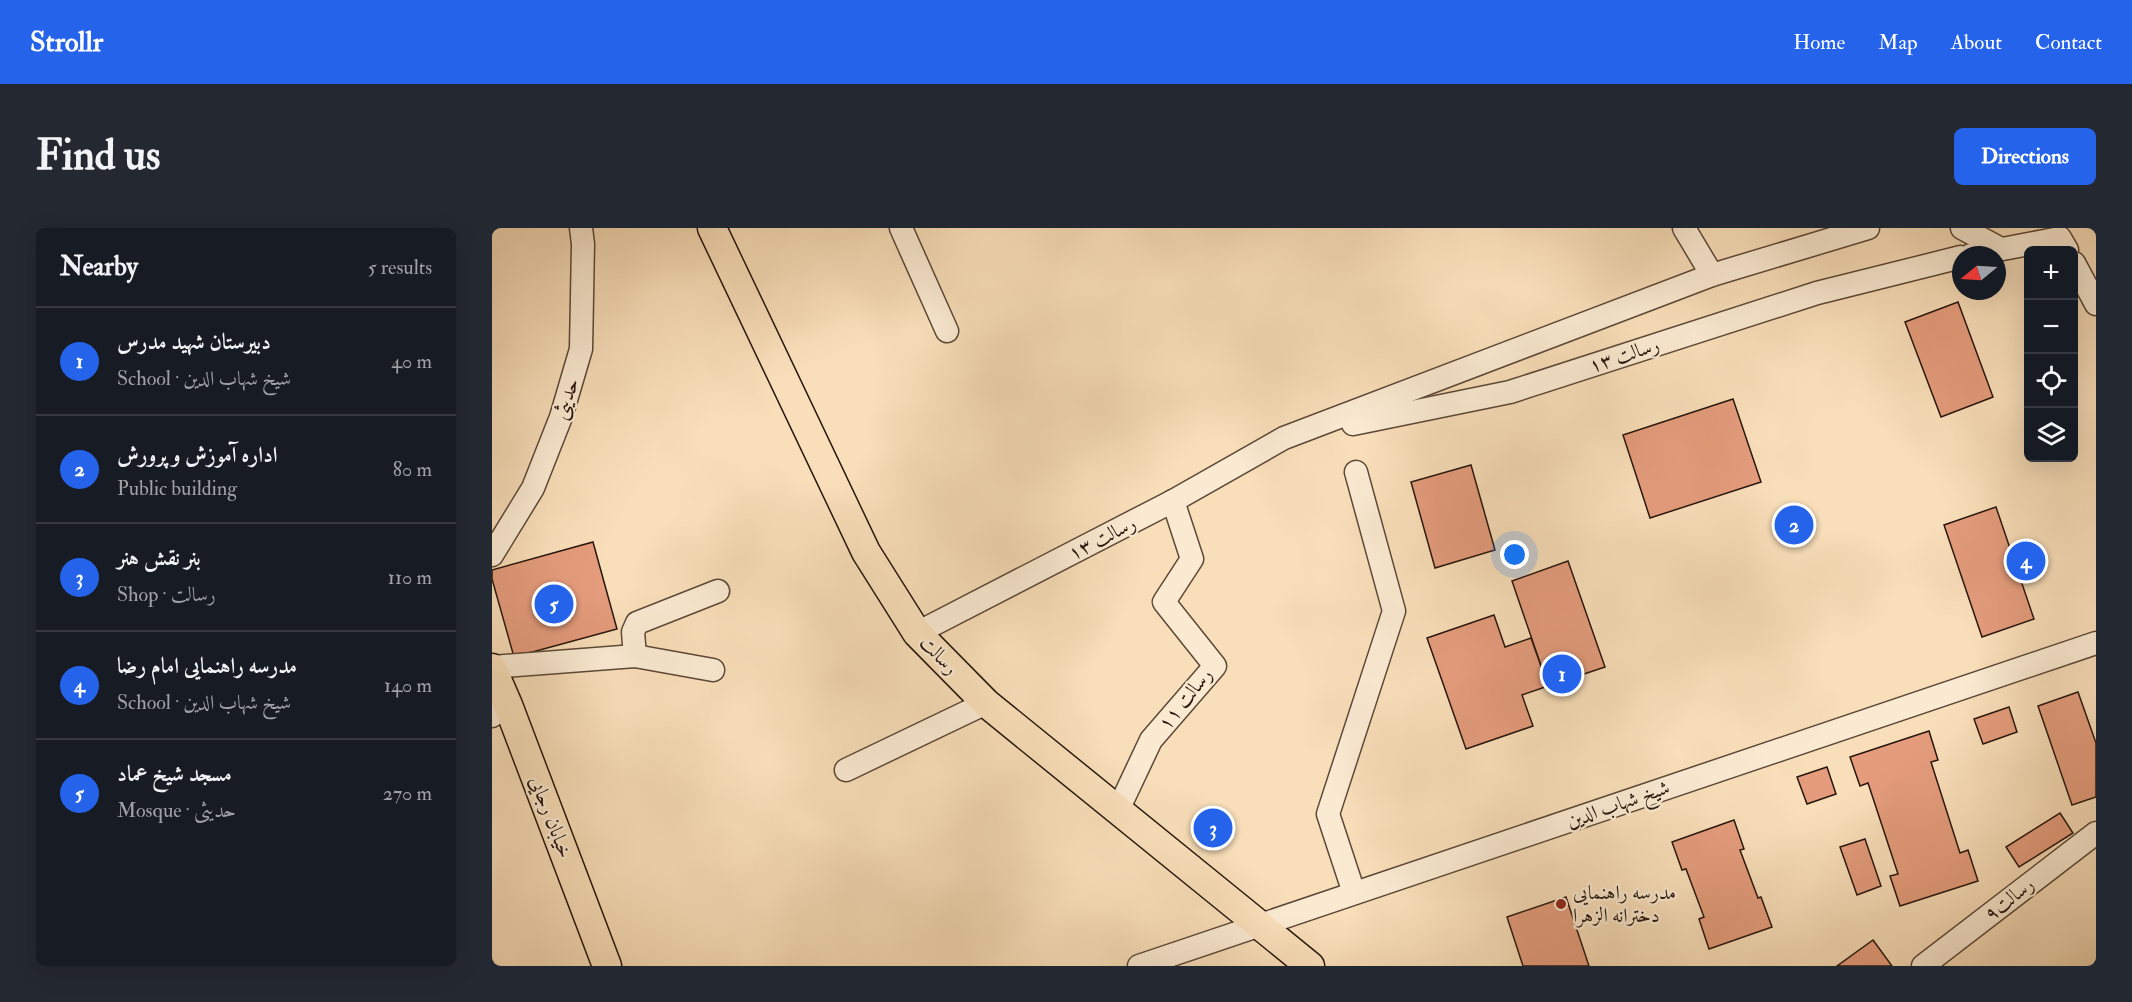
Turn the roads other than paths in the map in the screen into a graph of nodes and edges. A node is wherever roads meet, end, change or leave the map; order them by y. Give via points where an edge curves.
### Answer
1 (581, 228) edge
2 (712, 228) edge
3 (901, 228) edge
4 (1684, 228) edge
5 (1868, 228) edge
6 (1962, 228) edge
7 (1995, 246) edge
8 (2065, 246) edge
9 (2006, 247) edge
10 (1952, 260) edge
11 (2078, 272) edge
12 (1712, 275) junction
13 (2096, 304) edge
14 (947, 330) dead end
15 (1284, 438) junction
16 (1356, 472) dead end
17 (1173, 501) junction
18 (492, 555) edge
19 (718, 591) dead end
20 (917, 633) junction
21 (2096, 643) edge
22 (635, 656) junction
23 (492, 668) edge
24 (713, 670) dead end
25 (986, 703) junction
26 (500, 711) edge
27 (846, 770) dead end
28 (1118, 810) junction
29 (2096, 833) edge
30 (1354, 893) junction
31 (1258, 925) junction
32 (607, 966) edge
33 (1141, 966) edge
34 (1310, 966) edge
35 (1923, 966) edge

1 - 18 street, حدیثی via 581,349 561,417 533,488
2 - 20 main road, رسالت via 866,552
3 - 14 street
4 - 12 street
5 - 12 street, رسالت ۱۳
6 - 7 street
8 - 9 street via 2060,238
10 - 15 street, رسالت ۱۳ via 1817,293 1510,392
11 - 13 street
12 - 15 street, رسالت ۱۳
15 - 17 street, رسالت ۱۳
16 - 30 street via 1394,611 1328,814
17 - 20 street, رسالت ۱۳
17 - 28 street, رسالت ۱۱ via 1192,559 1164,602 1215,666 1151,740
19 - 22 street via 637,623 633,632
20 - 25 main road, رسالت
21 - 30 street, شیخ شهاب الدین
22 - 23 street
22 - 24 street
23 - 26 main road, خیابان رجایی
25 - 27 street
25 - 28 main road, رسالت
26 - 32 main road, خیابان رجایی
28 - 31 main road, رسالت
29 - 35 street, رسالت۹
30 - 31 street, شیخ شهاب الدین
31 - 33 street, شیخ شهاب الدین
31 - 34 main road, رسالت

